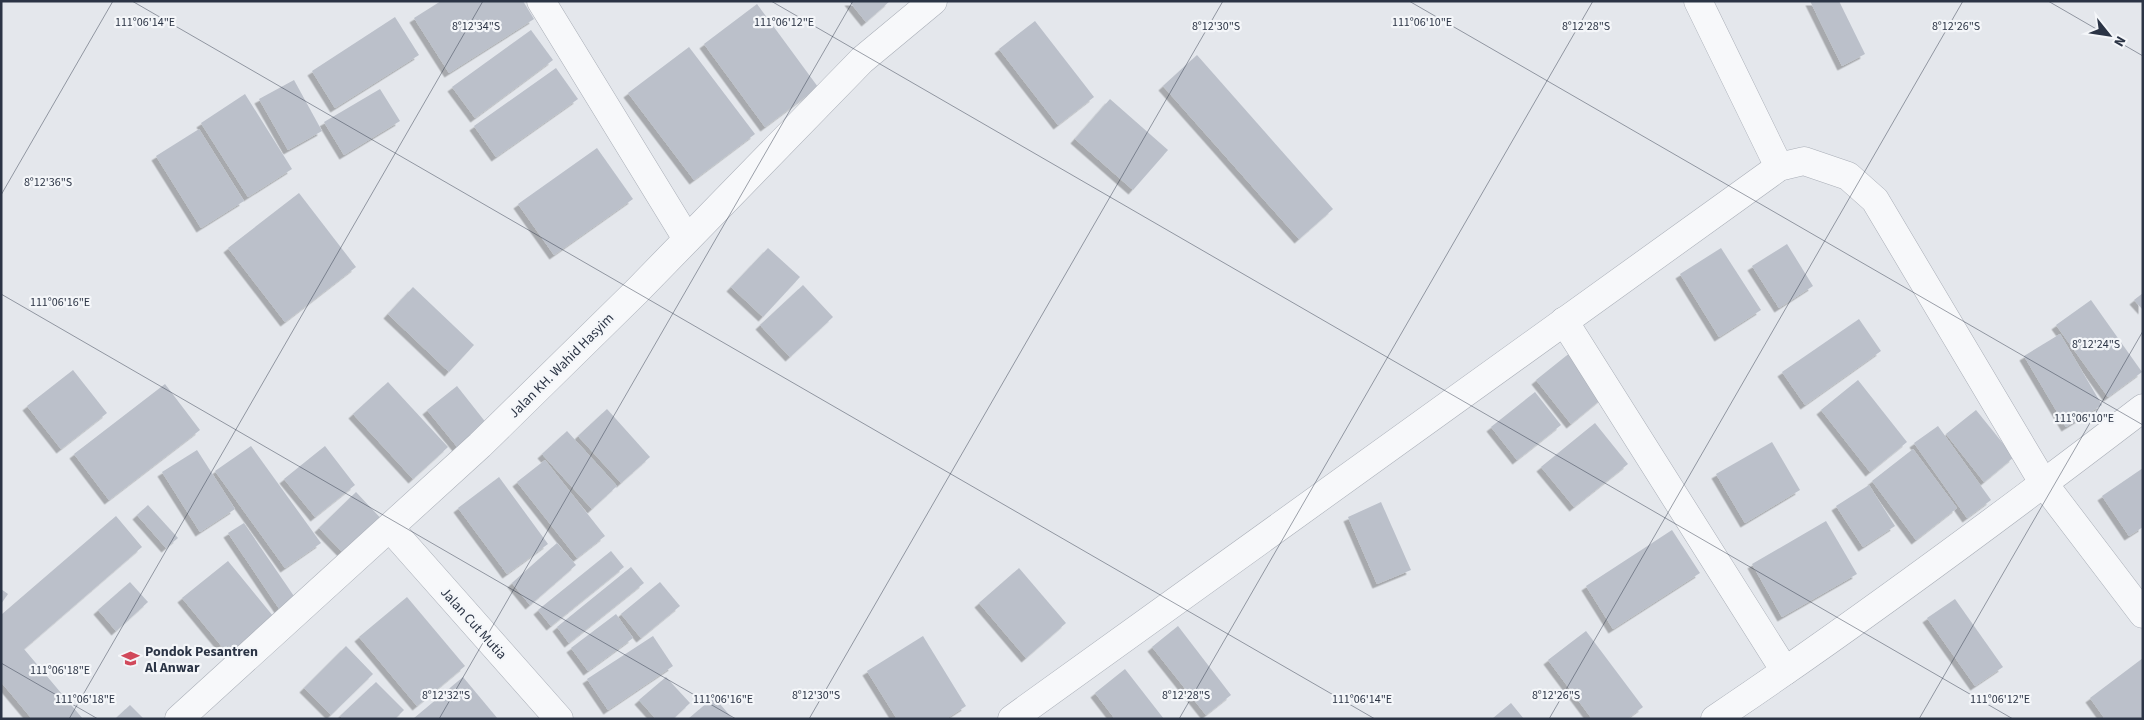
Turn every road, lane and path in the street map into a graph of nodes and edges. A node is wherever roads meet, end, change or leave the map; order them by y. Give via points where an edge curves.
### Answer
1 (541, 1) edge
2 (933, 1) edge
3 (1698, 1) edge
4 (1779, 167) junction
5 (687, 239) junction
6 (1564, 321) junction
7 (2143, 408) edge
8 (2044, 484) junction
9 (390, 528) junction
10 (2143, 614) edge
11 (1786, 671) junction
12 (179, 719) edge
13 (559, 719) edge
14 (1012, 719) edge
15 (1714, 719) edge

1 - 5 street
2 - 5 street, Jalan KH. Wahid Hasyim via 862,60
3 - 4 street
4 - 6 street
4 - 8 street via 1804,161 1848,176 1875,200
5 - 9 street, Jalan KH. Wahid Hasyim via 480,445
6 - 11 street
6 - 14 street
7 - 8 street
8 - 10 street
8 - 11 street
9 - 12 street, Jalan KH. Wahid Hasyim
9 - 13 street, Jalan Cut Mutia
11 - 15 street

